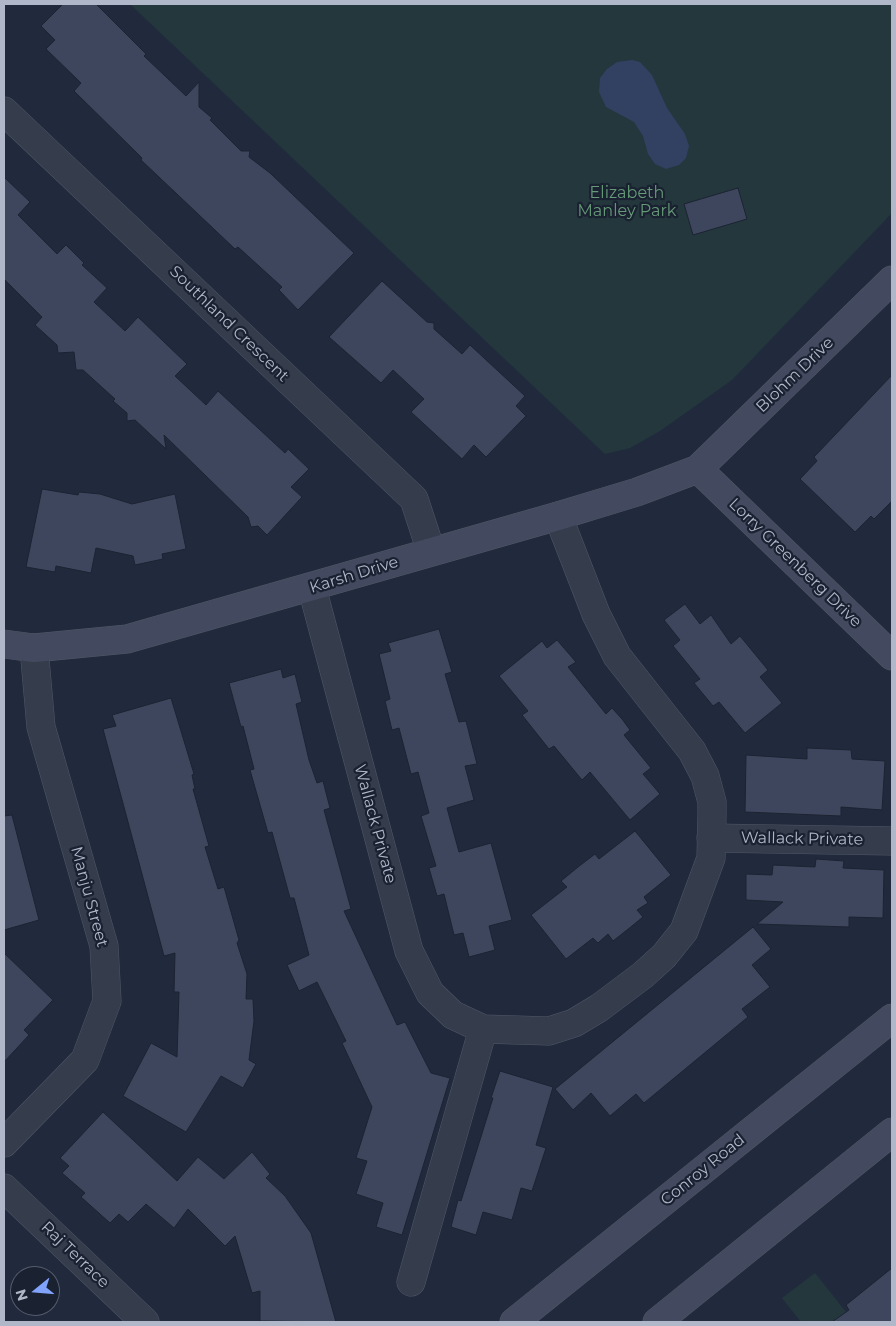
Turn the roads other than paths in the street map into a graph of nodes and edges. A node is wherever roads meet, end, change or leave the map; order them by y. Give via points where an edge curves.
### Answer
1 (4, 111) edge
2 (892, 280) edge
3 (698, 469) junction
4 (558, 516) junction
5 (431, 551) junction
6 (312, 588) junction
7 (4, 644) edge
8 (34, 648) junction
9 (892, 656) edge
10 (711, 838) junction
11 (892, 841) edge
12 (892, 1018) edge
13 (483, 1029) junction
14 (892, 1132) edge
15 (4, 1143) edge
16 (4, 1188) edge
17 (411, 1282) dead end
18 (145, 1322) edge
19 (514, 1322) edge
20 (658, 1322) edge

1 - 5 street, Southland Crescent via 414,500
2 - 3 street, Blohm Drive
3 - 4 street, Karsh Drive
3 - 9 street, Lorry Greenberg Drive
4 - 5 street, Karsh Drive
4 - 10 street, Wallack Private via 596,614 617,656 692,751 705,776 712,802
5 - 6 street, Karsh Drive
6 - 8 street, Karsh Drive via 127,639
6 - 13 street, Wallack Private via 409,951 430,993 453,1015
7 - 8 street, Karsh Drive
8 - 15 street, Manju Street via 41,727 104,946 107,1001 85,1060
10 - 11 street, Wallack Private
10 - 13 street, Wallack Private via 711,858 684,931 643,975 574,1023 549,1031
12 - 19 street, Conroy Road
13 - 17 street
14 - 20 street
16 - 18 street, Raj Terrace

